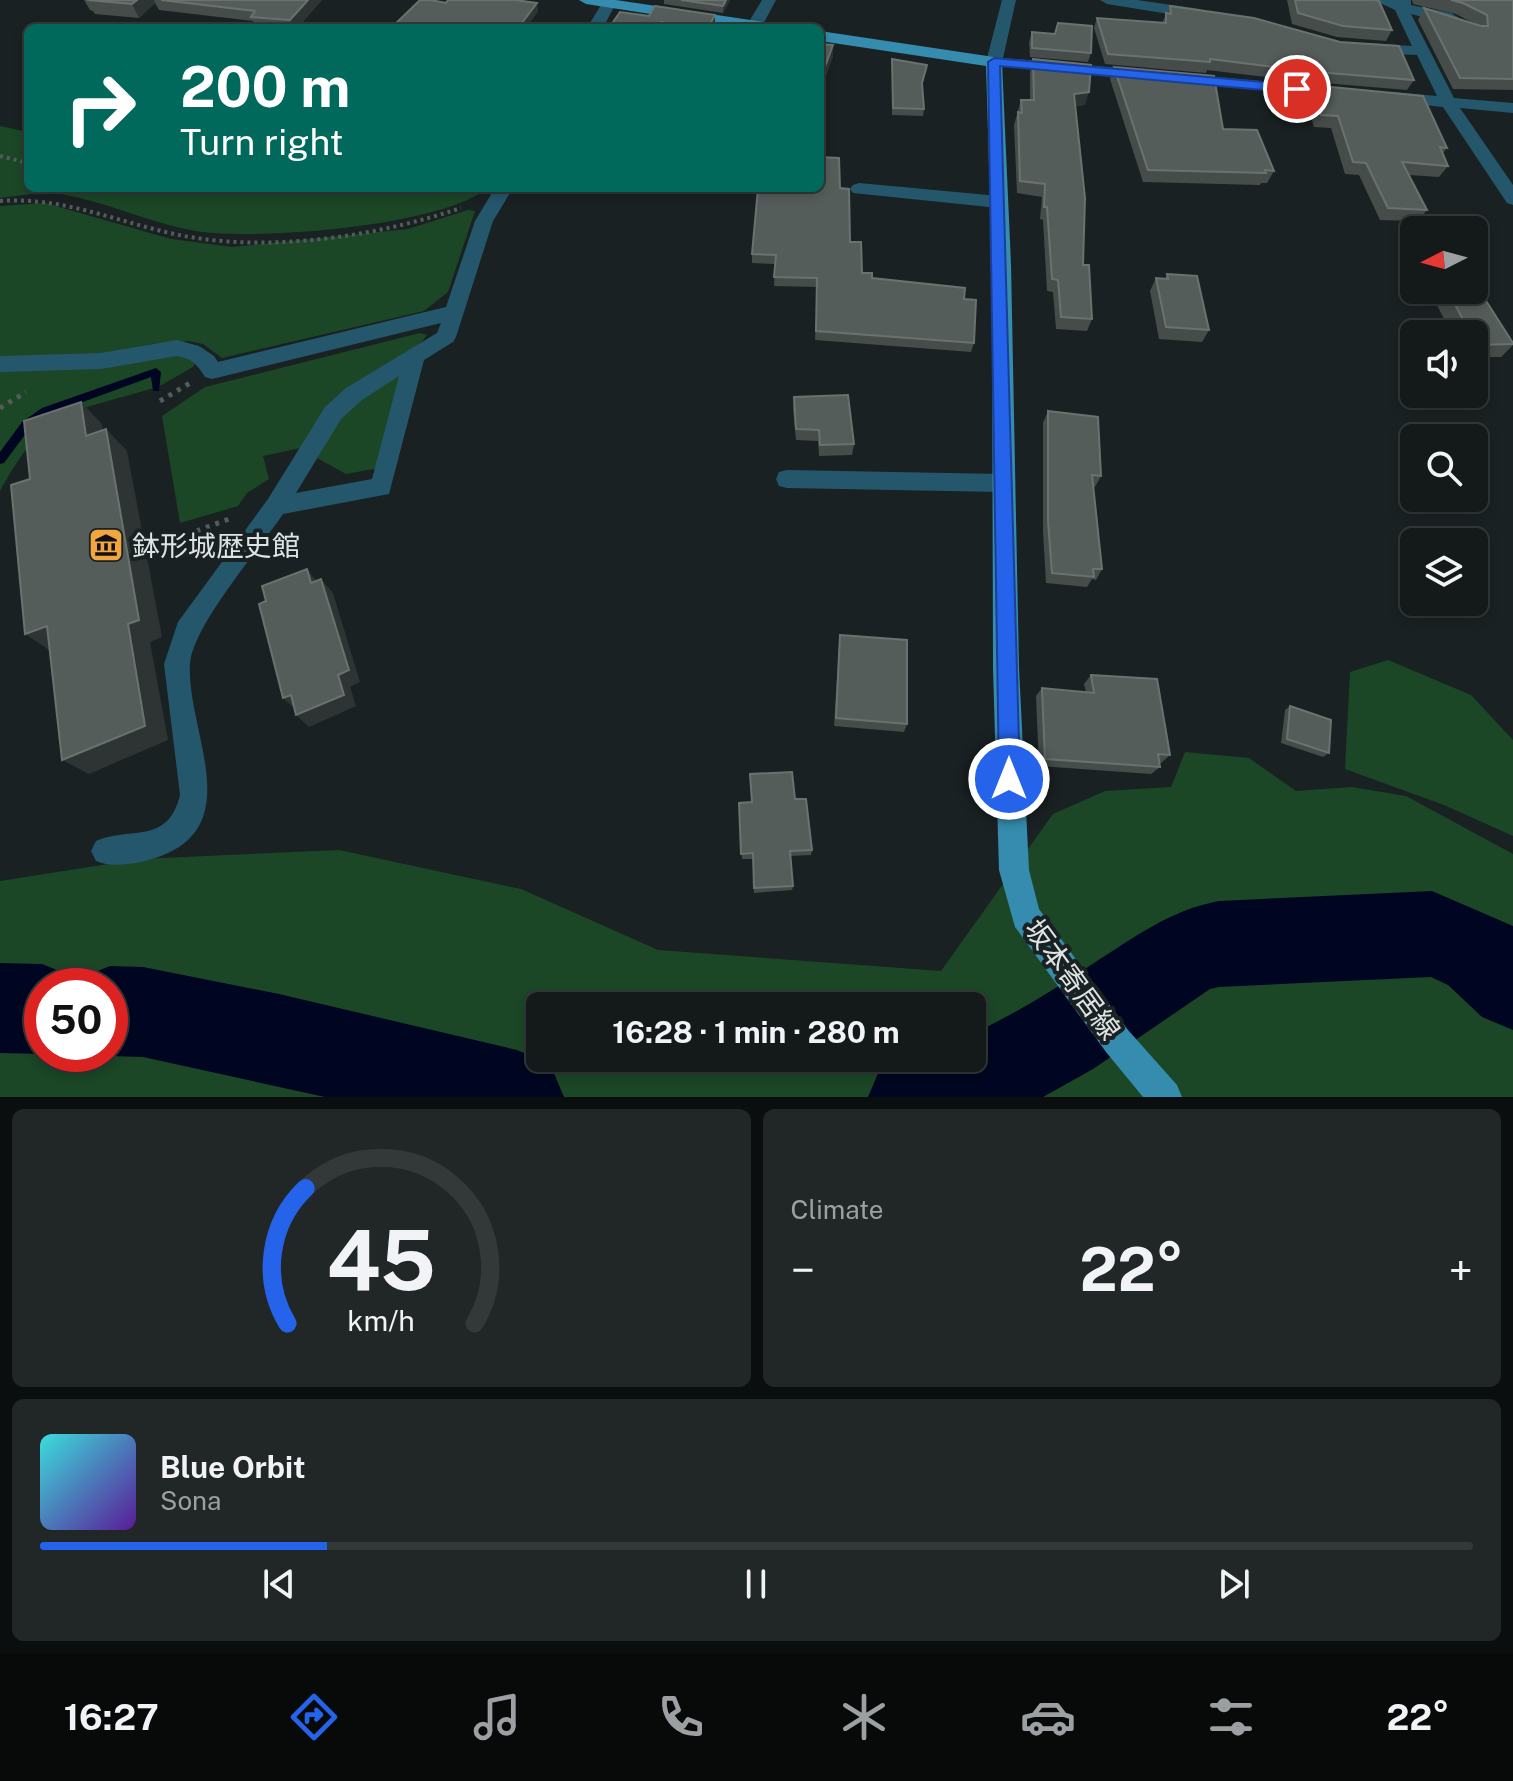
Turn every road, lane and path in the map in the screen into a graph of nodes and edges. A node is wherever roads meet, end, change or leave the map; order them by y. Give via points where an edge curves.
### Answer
1 (586, 0) edge
2 (769, 0) edge
3 (1009, 0) edge
4 (1107, 0) edge
5 (1381, 0) edge
6 (609, 3) junction
7 (1363, 5) edge
8 (1403, 6) edge
9 (1222, 17) edge
10 (597, 24) edge
11 (744, 24) edge
12 (764, 24) edge
13 (1473, 32) edge
14 (824, 37) edge
15 (1350, 46) edge
16 (1422, 51) junction
17 (994, 62) junction
18 (1448, 102) junction
19 (1513, 108) edge
20 (0, 156) edge
21 (24, 162) edge
22 (859, 189) dead end
23 (499, 192) edge
24 (501, 192) edge
25 (1513, 199) edge
26 (0, 201) edge
27 (999, 202) junction
28 (455, 312) junction
29 (415, 356) junction
30 (0, 364) edge
31 (787, 479) dead end
32 (1001, 483) junction
33 (276, 506) junction
34 (235, 517) dead end
35 (159, 545) dead end
36 (106, 851) dead end
37 (1165, 1097) edge

1 - 6 main road
2 - 12 street
3 - 17 street
4 - 9 street
5 - 8 street
6 - 10 street
6 - 11 main road
7 - 8 street
8 - 13 street via 1443,15
8 - 16 street
14 - 17 main road
15 - 16 street
16 - 18 street
17 - 18 street
17 - 27 main road, 坂本寄居線
18 - 19 street
18 - 25 street
20 - 21 path
22 - 27 street
23 - 26 path via 417,223 240,241 197,238 54,200
24 - 28 street via 484,221
27 - 32 main road, 坂本寄居線
28 - 29 street via 446,337
28 - 30 street via 212,371 192,351 177,348 101,361
29 - 33 street via 333,413
29 - 33 street via 381,487
31 - 32 street
32 - 37 main road, 坂本寄居線 via 1009,805 1014,870 1026,916
33 - 36 street via 187,630 177,664 194,795 188,821 170,838 149,846
34 - 35 path

